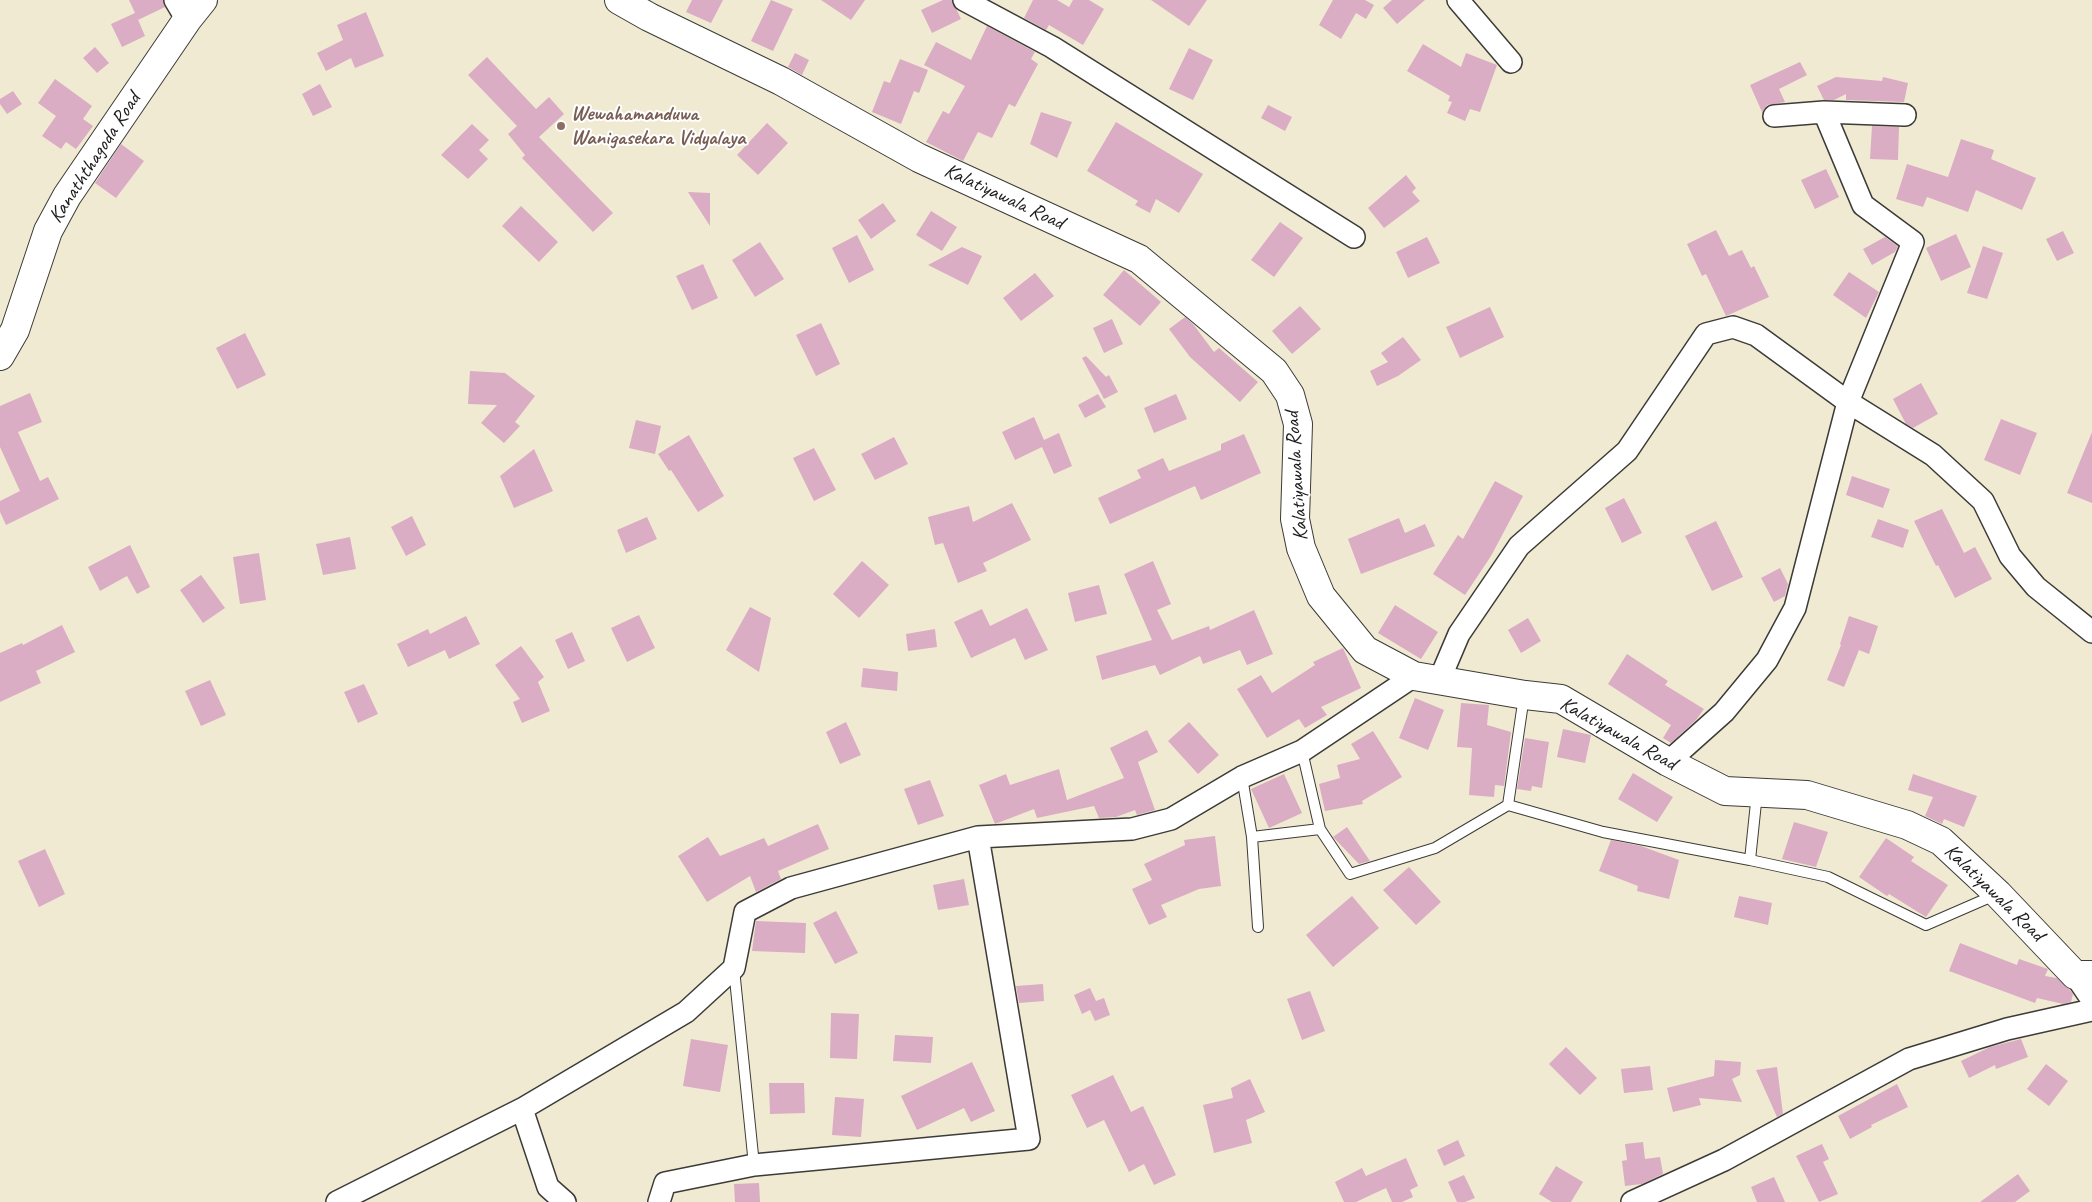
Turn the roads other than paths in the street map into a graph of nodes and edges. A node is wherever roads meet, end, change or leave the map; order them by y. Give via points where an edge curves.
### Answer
1 (620, 0) edge
2 (964, 0) edge
3 (1458, 0) edge
4 (188, 7) edge
5 (1511, 62) dead end
6 (1824, 112) junction
7 (1905, 115) dead end
8 (1774, 116) dead end
9 (1354, 237) dead end
10 (0, 356) edge
11 (1848, 402) junction
12 (2092, 632) edge
13 (1426, 679) junction
14 (1524, 695) junction
15 (1302, 751) junction
16 (1668, 762) junction
17 (1242, 777) junction
18 (1757, 792) junction
19 (1508, 805) junction
20 (1320, 829) junction
21 (978, 837) junction
22 (1252, 837) junction
23 (1750, 860) junction
24 (1998, 894) junction
25 (1258, 927) dead end
26 (734, 968) junction
27 (2084, 975) edge
28 (2092, 1000) edge
29 (2092, 1010) edge
30 (522, 1109) junction
31 (754, 1165) junction
32 (337, 1202) edge
33 (565, 1202) edge
34 (659, 1202) edge
35 (1632, 1202) edge

1 - 13 street, Kalatiyawala Road via 781,81 920,158 1139,259 1274,371 1290,394 1298,424 1295,519 1301,548 1321,596 1365,650
2 - 9 street via 1052,47
3 - 5 street
4 - 10 street, Kanaththagoda Road via 48,231 15,330
6 - 7 street
6 - 8 street
6 - 11 street via 1863,205 1913,242
11 - 12 street via 1933,455 1983,501 2010,556 2036,587
11 - 13 street via 1756,335 1733,327 1706,334 1627,451 1519,546
11 - 16 street via 1795,608 1767,660 1724,712
13 - 14 street, Kalatiyawala Road
13 - 15 street
14 - 16 street, Kalatiyawala Road via 1561,699
14 - 19 lane
15 - 17 street
15 - 20 lane
16 - 18 street, Kalatiyawala Road via 1726,791
17 - 21 street via 1171,819 1132,829
17 - 22 lane
18 - 23 lane
18 - 24 street, Kalatiyawala Road via 1807,795 1907,825 1941,841
19 - 20 lane via 1435,848 1350,874
19 - 23 lane via 1603,832
20 - 22 lane
21 - 26 street via 791,888 745,912
21 - 31 street via 1029,1138
22 - 25 lane
23 - 24 lane via 1828,877 1926,925
24 - 27 street, Kalatiyawala Road
26 - 30 street via 686,1012
26 - 31 lane
27 - 28 street
29 - 35 street via 2007,1030 1909,1059 1724,1160
30 - 32 street
30 - 33 street via 548,1187
31 - 34 street via 665,1183

